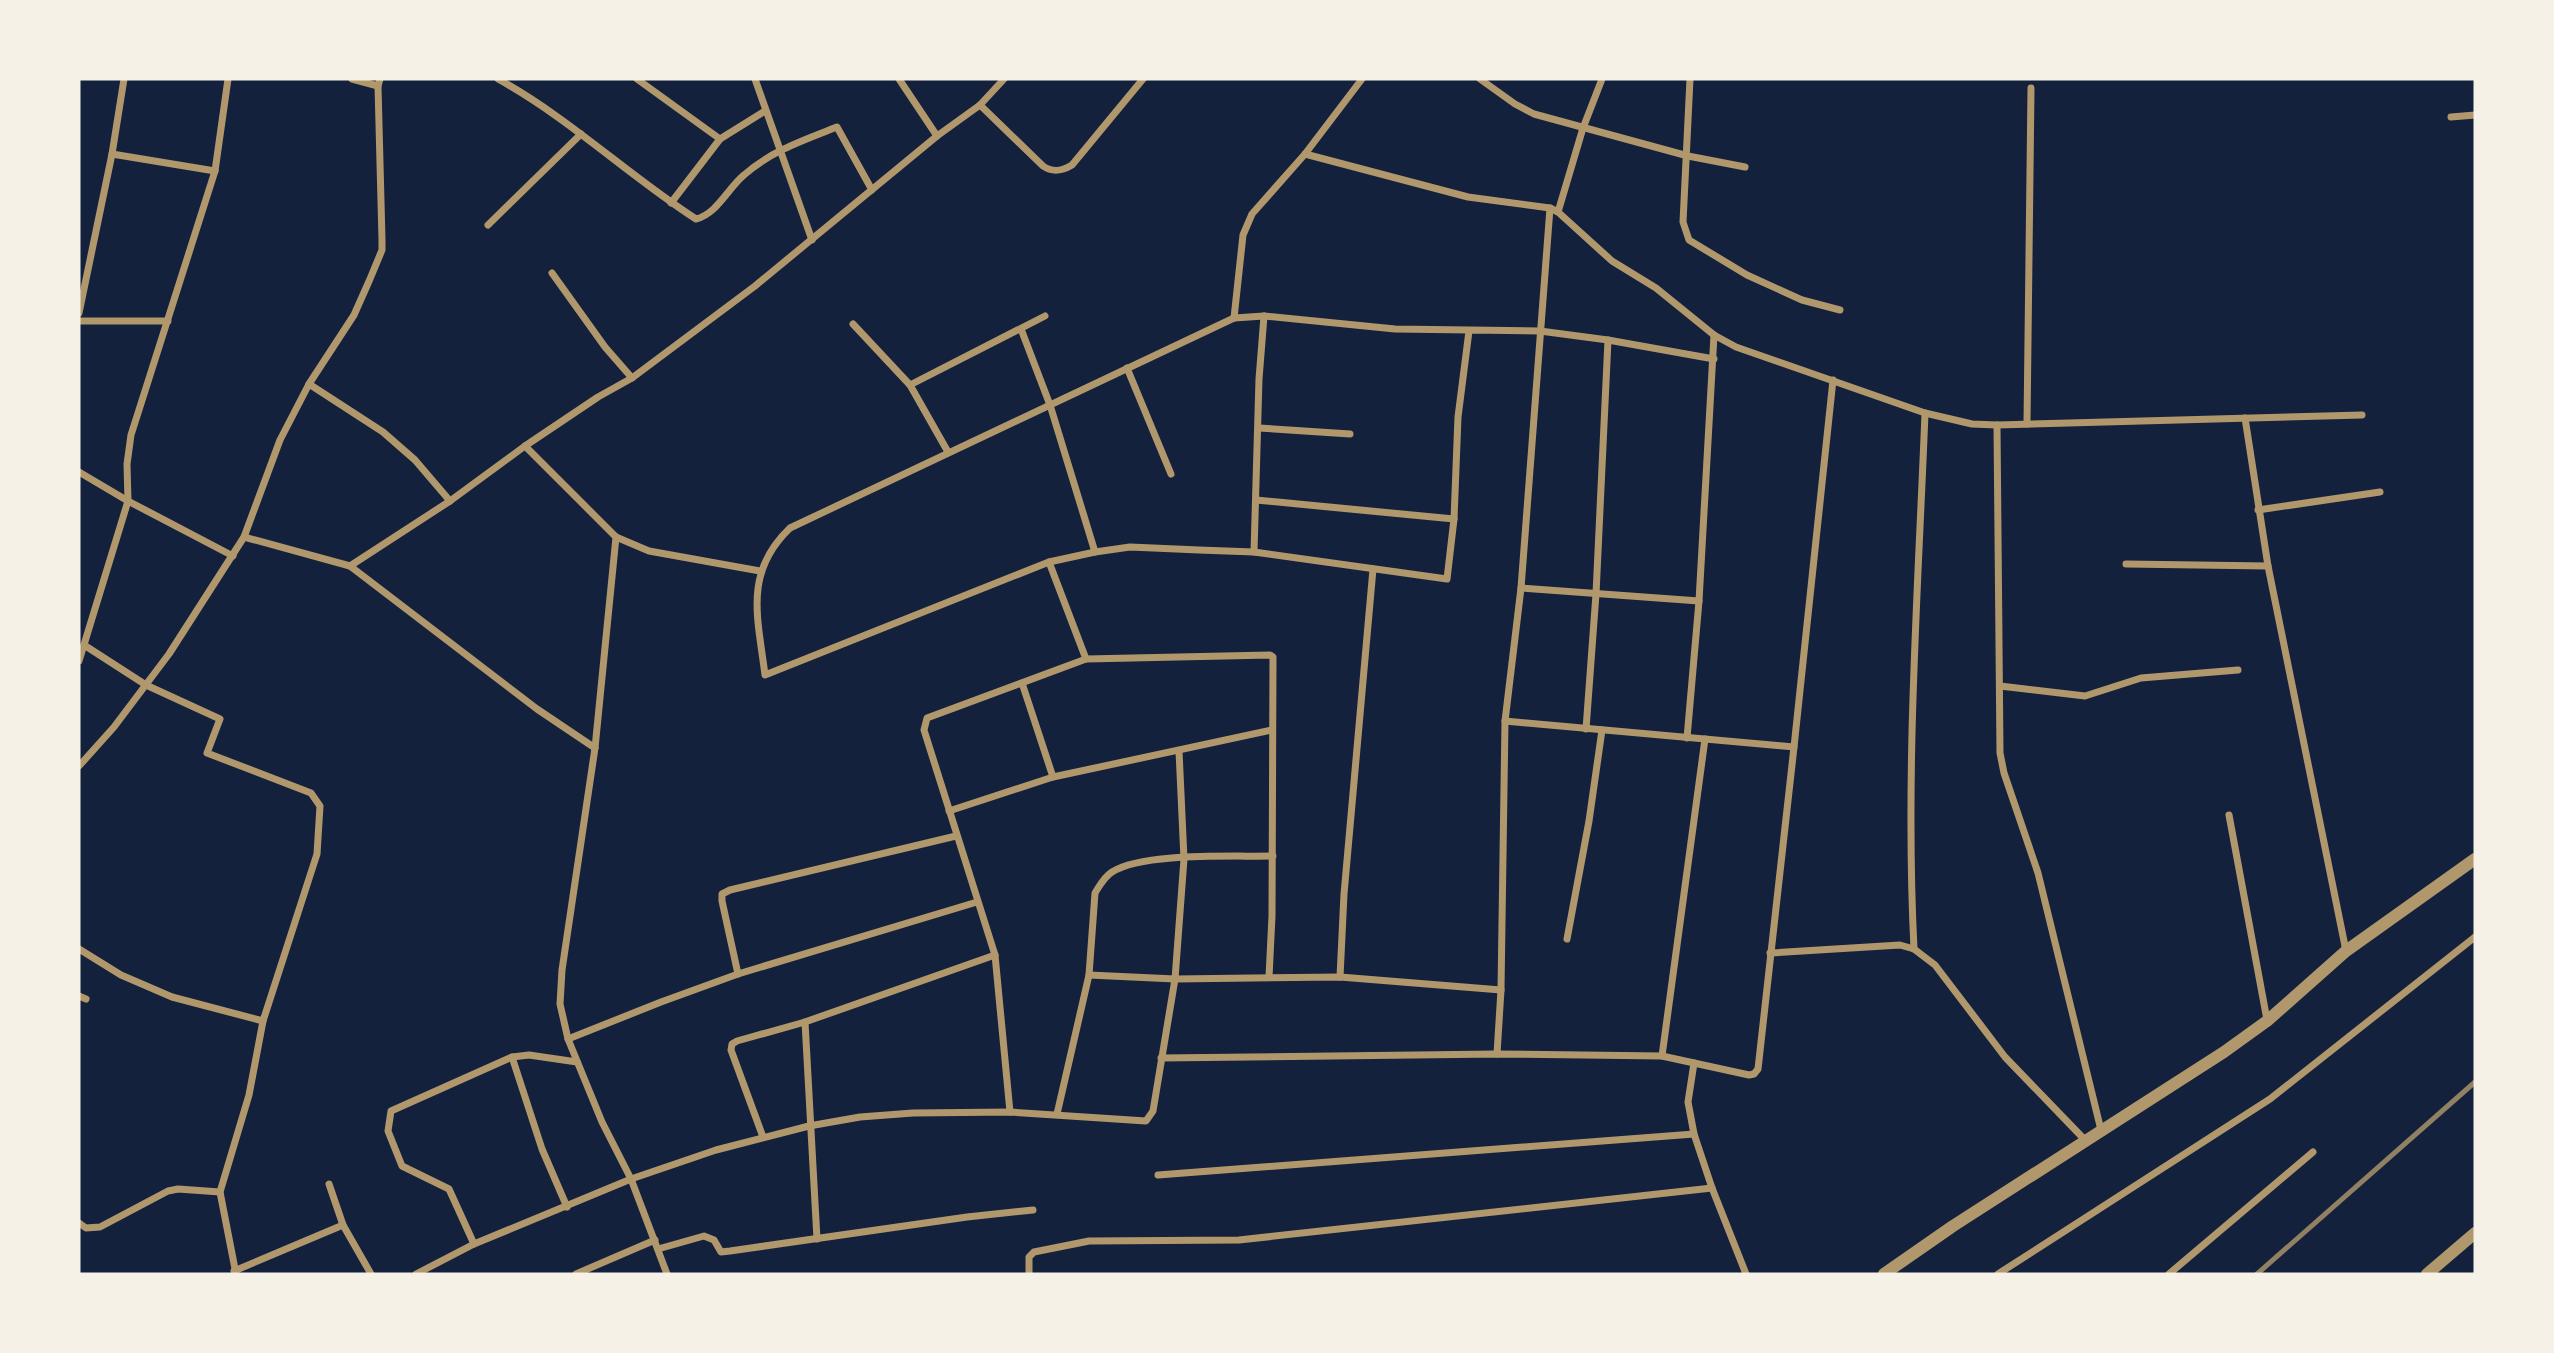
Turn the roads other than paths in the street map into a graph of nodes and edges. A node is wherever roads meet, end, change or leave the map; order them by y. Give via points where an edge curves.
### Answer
1 (124, 79) edge
2 (228, 79) edge
3 (352, 79) edge
4 (498, 79) edge
5 (637, 79) edge
6 (755, 79) edge
7 (898, 79) edge
8 (1004, 79) edge
9 (1143, 79) edge
10 (1362, 79) edge
11 (1480, 79) edge
12 (1602, 79) edge
13 (1690, 79) edge
14 (379, 82) edge
15 (2031, 88) dead end
16 (980, 105) junction
17 (765, 111) junction
18 (2475, 115) edge
19 (2451, 117) dead end
20 (1583, 128) junction
21 (581, 134) junction
22 (937, 136) junction
23 (720, 139) junction
24 (779, 150) junction
25 (112, 153) junction
26 (1305, 154) junction
27 (1688, 156) junction
28 (1745, 167) dead end
29 (215, 171) junction
30 (872, 190) junction
31 (671, 203) junction
32 (1550, 208) junction
33 (1558, 212) junction
34 (488, 225) dead end
35 (812, 240) junction
36 (552, 273) dead end
37 (1840, 310) dead end
38 (79, 313) edge
39 (1045, 316) dead end
40 (1264, 316) junction
41 (1234, 318) junction
42 (79, 321) edge
43 (168, 321) junction
44 (853, 324) dead end
45 (1021, 329) junction
46 (1469, 331) junction
47 (1540, 331) junction
48 (1714, 335) junction
49 (1608, 340) junction
50 (1714, 359) junction
51 (1127, 368) junction
52 (632, 378) junction
53 (1833, 380) junction
54 (309, 384) junction
55 (910, 386) junction
56 (1050, 405) junction
57 (1925, 414) junction
58 (2362, 415) dead end
59 (2245, 418) junction
60 (2027, 424) junction
61 (1997, 425) junction
62 (1259, 429) junction
63 (1350, 434) dead end
64 (525, 446) junction
65 (948, 452) junction
66 (79, 472) edge
67 (1171, 474) dead end
68 (2380, 492) dead end
69 (1256, 500) junction
70 (128, 501) junction
71 (450, 501) junction
72 (2258, 510) junction
73 (1454, 519) junction
74 (244, 537) junction
75 (616, 537) junction
76 (1095, 552) junction
77 (1254, 552) junction
78 (233, 556) junction
79 (1049, 562) junction
80 (2126, 564) dead end
81 (350, 566) junction
82 (2268, 566) junction
83 (1373, 569) junction
84 (760, 571) junction
85 (1521, 588) junction
86 (1596, 594) junction
87 (1699, 601) junction
88 (85, 645) junction
89 (1086, 660) junction
90 (79, 661) edge
91 (2238, 670) dead end
92 (1022, 683) junction
93 (146, 685) junction
94 (2000, 686) junction
95 (1506, 721) junction
96 (1587, 729) junction
97 (1272, 730) junction
98 (1602, 730) junction
99 (1687, 738) junction
100 (1706, 739) junction
101 (1794, 747) junction
102 (595, 748) junction
103 (1179, 751) junction
104 (79, 766) edge
105 (1053, 777) junction
106 (949, 811) junction
107 (2230, 815) dead end
108 (956, 836) junction
109 (1273, 856) junction
110 (1184, 859) junction
111 (2475, 859) edge
112 (977, 902) junction
113 (2475, 937) edge
114 (1567, 939) dead end
115 (79, 949) edge
116 (1914, 949) junction
117 (2346, 951) junction
118 (1770, 953) junction
119 (995, 955) junction
120 (738, 974) junction
121 (1089, 975) junction
122 (1269, 977) junction
123 (1340, 977) junction
124 (1175, 979) junction
125 (1501, 990) junction
126 (263, 1021) junction
127 (2267, 1021) junction
128 (805, 1022) junction
129 (568, 1039) junction
130 (1497, 1054) junction
131 (1662, 1056) junction
132 (512, 1057) junction
133 (1161, 1058) junction
134 (578, 1062) junction
135 (1694, 1063) junction
136 (1010, 1112) junction
137 (1057, 1114) junction
138 (809, 1126) junction
139 (2101, 1130) junction
140 (1694, 1135) junction
141 (763, 1137) junction
142 (2085, 1140) junction
143 (2313, 1152) dead end
144 (1158, 1175) dead end
145 (631, 1179) junction
146 (329, 1184) dead end
147 (1712, 1188) junction
148 (220, 1192) junction
149 (567, 1207) junction
150 (1033, 1210) dead end
151 (79, 1223) edge
152 (343, 1225) junction
153 (2475, 1233) edge
154 (817, 1239) junction
155 (655, 1240) junction
156 (474, 1244) junction
157 (658, 1249) junction
158 (235, 1273) edge
159 (370, 1274) edge
160 (416, 1274) edge
161 (576, 1274) edge
162 (667, 1274) edge
163 (1029, 1274) edge
164 (1746, 1274) edge
165 (1884, 1274) edge
166 (1998, 1274) edge
167 (2169, 1274) edge
168 (2427, 1274) edge

1 - 25 street
2 - 29 street
3 - 14 street
4 - 21 street
5 - 23 street
6 - 17 street
7 - 22 street
8 - 16 street
9 - 16 street via 1072,165 1058,171 1043,166
10 - 26 street
11 - 20 street via 1534,114
12 - 20 street
13 - 27 street
14 - 54 street via 382,250 354,315
15 - 60 street
16 - 22 street
17 - 23 street
17 - 24 street
18 - 19 street
20 - 27 street
20 - 33 street
21 - 31 street
21 - 34 street
22 - 30 street
23 - 31 street
24 - 30 street via 837,127
24 - 31 street via 745,174 701,218
24 - 35 street
25 - 29 street
25 - 38 street
26 - 32 street via 1468,197
26 - 41 street via 1245,226
27 - 28 street
27 - 37 street via 1683,222 1689,240 1757,280 1802,300
29 - 43 street
30 - 35 street
32 - 33 street
32 - 47 street
33 - 48 street via 1601,253 1656,288
35 - 52 street
36 - 52 street
39 - 45 street
40 - 41 street
40 - 46 street
40 - 62 street
41 - 51 street
42 - 43 street
43 - 70 street via 131,435
44 - 55 street
45 - 55 street
45 - 56 street
46 - 47 street
46 - 73 street via 1458,417
47 - 49 street
47 - 85 street
48 - 50 street
48 - 53 street
49 - 50 street
49 - 86 street
50 - 87 street
51 - 56 street
51 - 67 street
52 - 64 street
53 - 57 street
53 - 101 street
54 - 71 street via 383,432
54 - 74 street via 280,440
55 - 65 street
56 - 65 street
56 - 76 street
57 - 61 street
57 - 116 street via 1911,779
58 - 59 street
59 - 60 street
59 - 72 street
60 - 61 street
61 - 94 street
62 - 63 street
62 - 69 street
64 - 71 street
64 - 75 street
65 - 84 street via 790,528 777,540
66 - 70 street
68 - 72 street
69 - 73 street
69 - 77 street
70 - 78 street
70 - 88 street
71 - 81 street
72 - 82 street
73 - 83 street via 1447,579
74 - 78 street
74 - 81 street
75 - 84 street via 649,551
75 - 102 street
76 - 77 street via 1130,548
76 - 79 street
77 - 83 street
78 - 93 street
79 - 84 street via 765,676 757,595
79 - 89 street
80 - 82 street
81 - 102 street
82 - 117 street
83 - 123 street
85 - 86 street
85 - 95 street
86 - 87 street
86 - 96 street
87 - 99 street
88 - 90 street
88 - 93 street
89 - 92 street
89 - 97 street via 1270,654 1274,661
91 - 94 street via 2141,678 2085,695
92 - 105 street
92 - 106 street via 927,719 924,730
93 - 104 street
93 - 126 street via 220,719 207,753 311,793 320,806 317,854
94 - 139 street via 2004,773 2038,873
95 - 96 street
95 - 125 street
96 - 98 street
97 - 103 street
97 - 109 street
98 - 99 street
98 - 114 street
99 - 100 street
100 - 101 street
100 - 131 street
101 - 118 street
102 - 129 street via 562,970 560,1004
103 - 105 street
103 - 110 street
105 - 106 street
106 - 108 street
107 - 127 street
108 - 112 street
108 - 120 street via 722,894
109 - 110 street
109 - 122 street
110 - 121 street via 1127,865 1101,883 1095,893
110 - 124 street
111 - 117 street
112 - 119 street
112 - 120 street
113 - 166 street via 2270,1099
115 - 126 street via 121,975 172,997
116 - 118 street via 1900,945
116 - 142 street via 1935,965 2005,1057
117 - 127 street
118 - 135 street via 1758,1069 1749,1075
119 - 128 street
119 - 136 street
120 - 129 street
121 - 124 street
121 - 137 street
122 - 123 street
122 - 124 street
123 - 125 street
124 - 133 street
125 - 130 street
126 - 148 street via 249,1095
127 - 139 street
128 - 138 street
128 - 141 street via 732,1044
129 - 134 street
130 - 131 street
130 - 133 street
131 - 135 street
132 - 134 street
132 - 149 street via 542,1149
132 - 156 street via 391,1111 388,1131 402,1166 449,1189
133 - 137 street via 1153,1111 1146,1121
134 - 145 street
135 - 140 street via 1688,1102
136 - 137 street
136 - 138 street via 913,1113
138 - 141 street
138 - 154 street
139 - 142 street
140 - 144 street
140 - 147 street
141 - 145 street
142 - 165 street
143 - 167 street
145 - 149 street
145 - 155 street
146 - 152 street
147 - 163 street via 1239,1240 1089,1241 1034,1252 1029,1257
147 - 164 street
148 - 151 street via 168,1191 100,1227 86,1228
148 - 158 street
149 - 156 street
150 - 154 street
152 - 158 street
152 - 159 street
153 - 168 street
154 - 157 street via 721,1252 714,1240 704,1236
155 - 157 street
155 - 161 street
156 - 160 street
157 - 162 street

